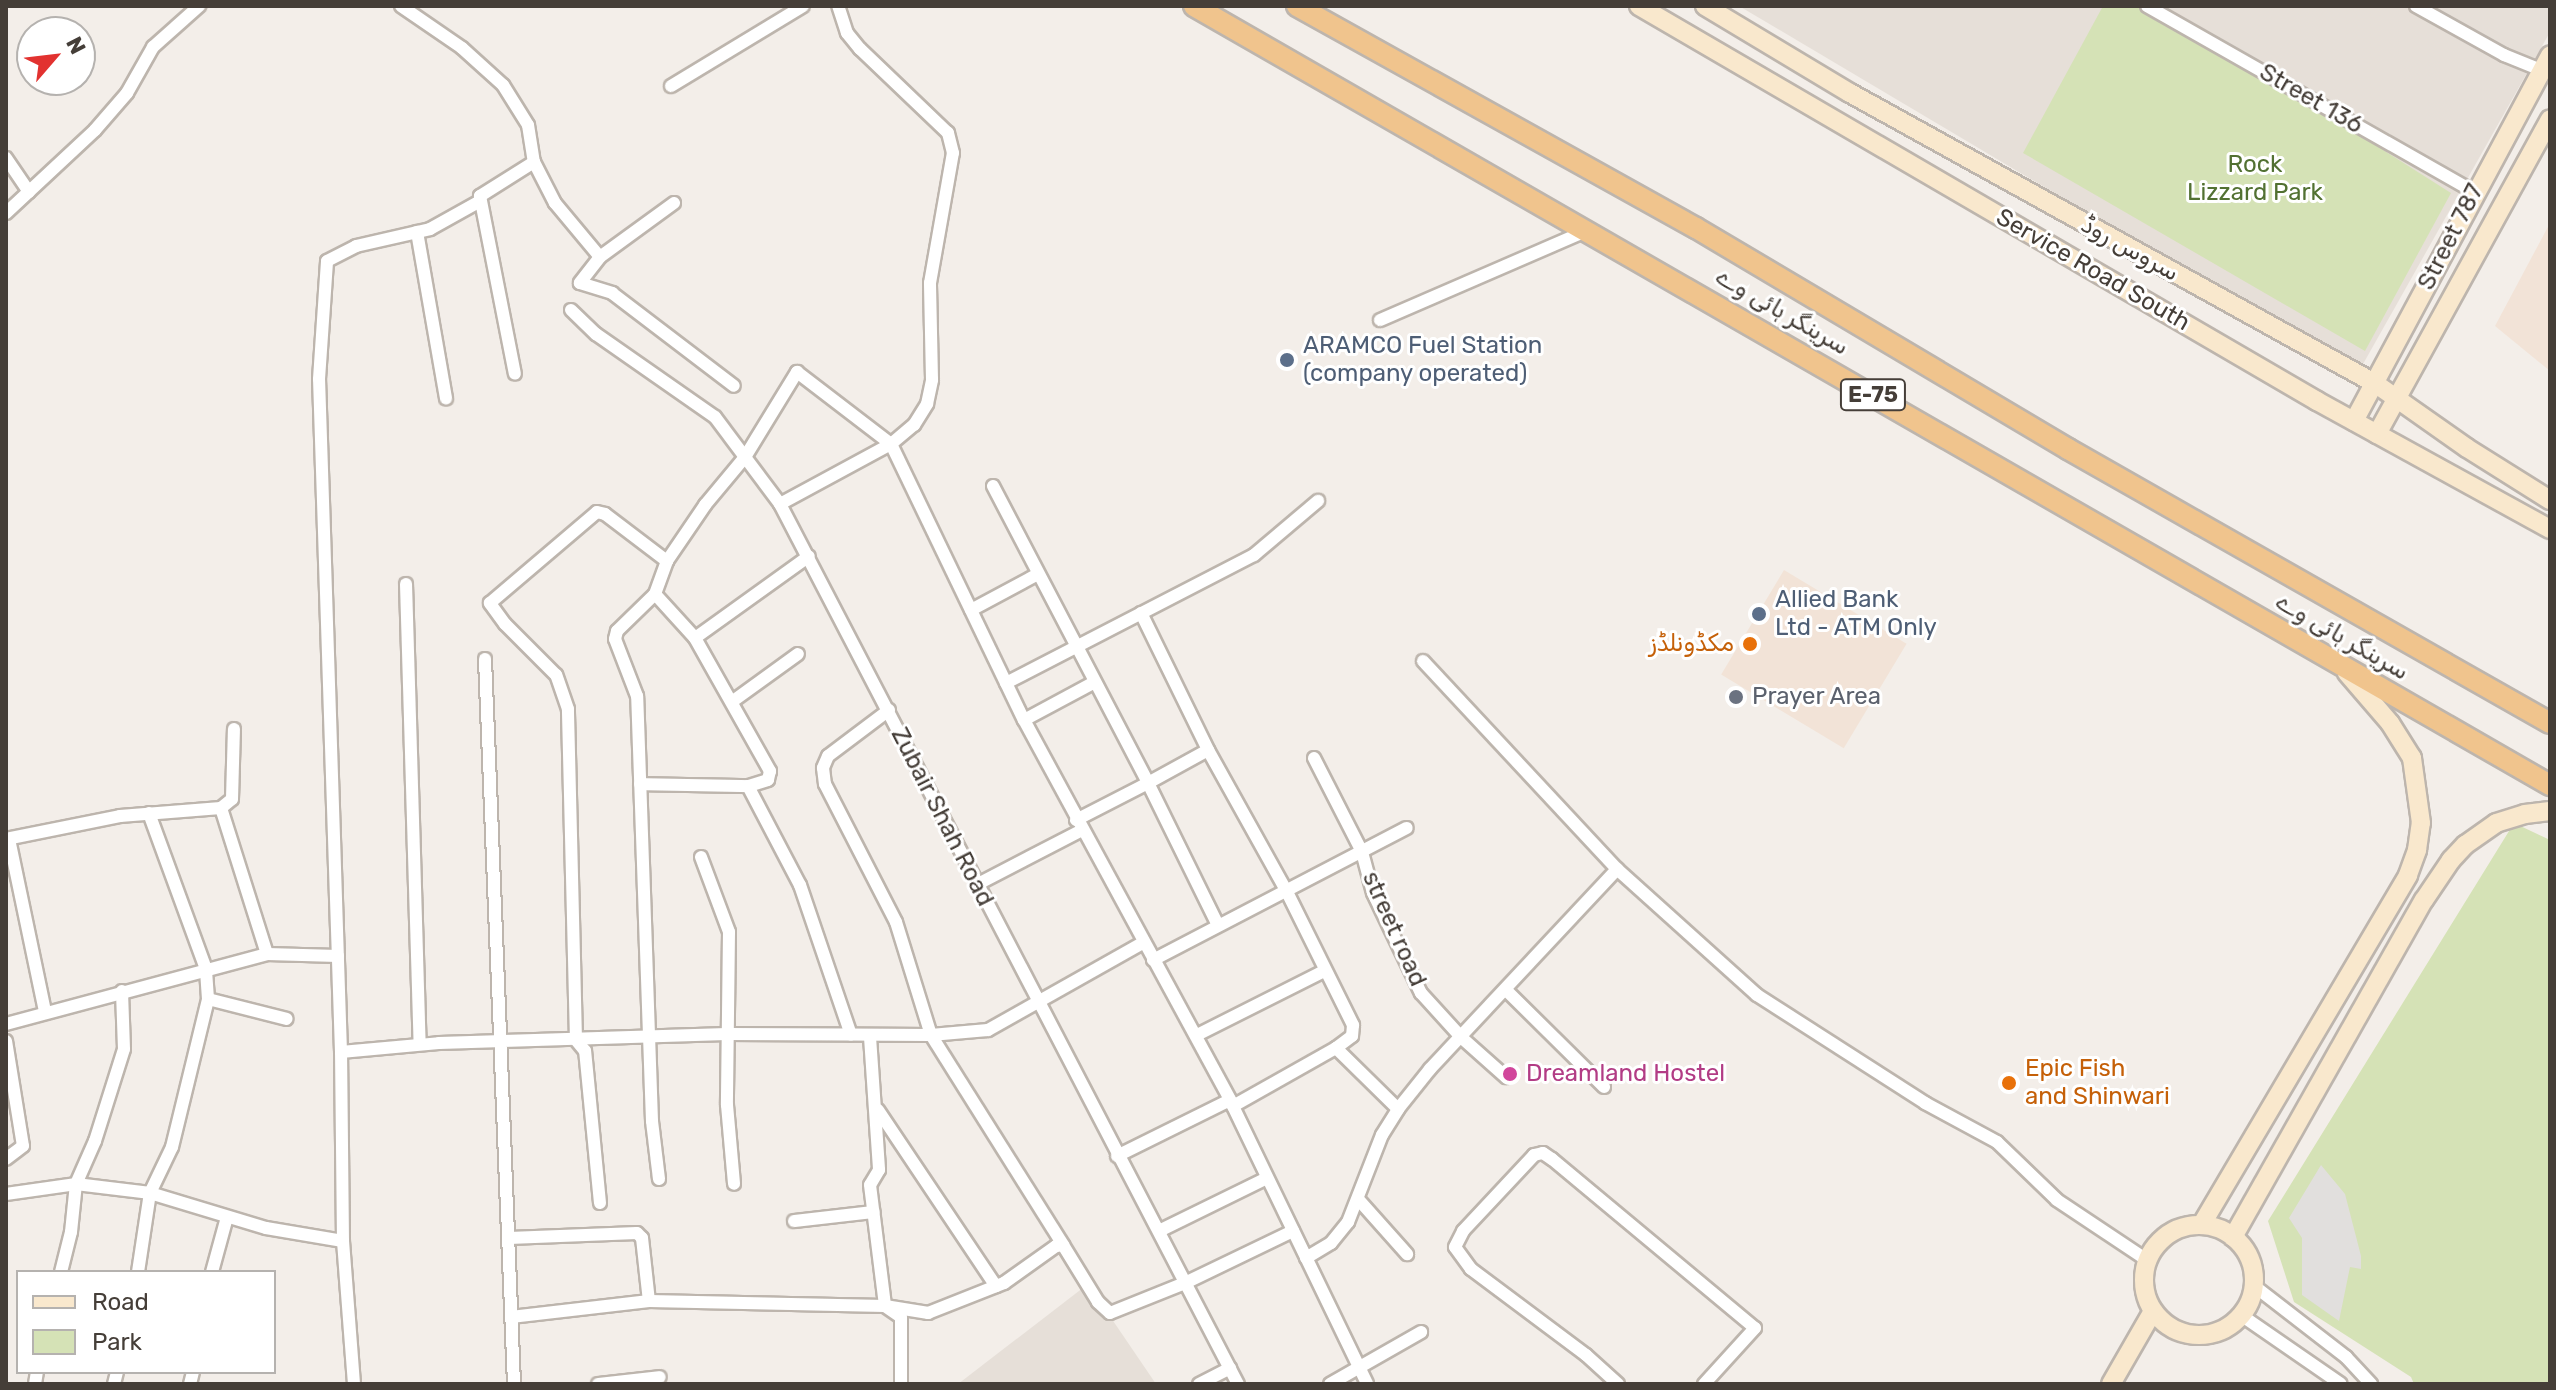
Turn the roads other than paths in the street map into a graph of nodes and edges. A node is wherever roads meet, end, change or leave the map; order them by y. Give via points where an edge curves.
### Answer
1 (199, 6) edge
2 (401, 6) edge
3 (803, 6) edge
4 (838, 6) edge
5 (1194, 6) edge
6 (1297, 6) edge
7 (1639, 6) edge
8 (1705, 6) edge
9 (2147, 6) edge
10 (2416, 6) edge
11 (2546, 62) edge
12 (671, 86) dead end
13 (2550, 119) edge
14 (6, 158) edge
15 (534, 162) junction
16 (29, 192) junction
17 (2474, 192) junction
18 (480, 201) junction
19 (674, 203) dead end
20 (6, 213) edge
21 (1588, 230) junction
22 (417, 232) junction
23 (600, 257) junction
24 (571, 310) dead end
25 (1380, 320) dead end
26 (515, 374) dead end
27 (2376, 384) junction
28 (734, 386) dead end
29 (2400, 398) junction
30 (446, 399) dead end
31 (2354, 421) junction
32 (2377, 434) junction
33 (891, 444) junction
34 (745, 457) junction
35 (993, 486) dead end
36 (2550, 500) edge
37 (1318, 501) dead end
38 (780, 504) junction
39 (2550, 529) edge
40 (809, 556) junction
41 (667, 561) junction
42 (1038, 574) junction
43 (406, 584) dead end
44 (655, 594) junction
45 (971, 610) junction
46 (1141, 613) junction
47 (695, 638) junction
48 (1076, 648) junction
49 (798, 654) dead end
50 (485, 659) dead end
51 (1423, 661) dead end
52 (2339, 665) junction
53 (1006, 683) junction
54 (1093, 683) junction
55 (733, 701) junction
56 (889, 710) junction
57 (1024, 720) junction
58 (2550, 723) edge
59 (234, 729) dead end
60 (1208, 750) junction
61 (1314, 758) dead end
62 (1148, 783) junction
63 (640, 784) junction
64 (2550, 785) edge
65 (748, 786) junction
66 (221, 808) junction
67 (2550, 811) edge
68 (149, 813) junction
69 (1079, 825) junction
70 (1407, 828) dead end
71 (8, 839) edge
72 (1362, 852) junction
73 (701, 857) dead end
74 (1617, 869) junction
75 (976, 885) junction
76 (1286, 890) junction
77 (1218, 925) junction
78 (1144, 942) junction
79 (267, 954) junction
80 (338, 956) junction
81 (1153, 960) junction
82 (206, 969) junction
83 (1324, 971) junction
84 (1506, 990) junction
85 (122, 991) junction
86 (208, 999) junction
87 (1038, 1004) junction
88 (45, 1012) junction
89 (287, 1019) dead end
90 (6, 1024) edge
91 (727, 1034) junction
92 (851, 1035) junction
93 (931, 1035) junction
94 (1197, 1035) junction
95 (870, 1037) junction
96 (650, 1038) junction
97 (1462, 1038) junction
98 (576, 1040) junction
99 (6, 1041) edge
100 (499, 1041) junction
101 (420, 1044) junction
102 (1336, 1048) junction
103 (341, 1052) junction
104 (1506, 1077) dead end
105 (1604, 1087) dead end
106 (1232, 1103) junction
107 (876, 1108) junction
108 (1398, 1109) junction
109 (1117, 1156) junction
110 (6, 1159) edge
111 (1267, 1178) junction
112 (659, 1179) dead end
113 (76, 1184) junction
114 (734, 1184) dead end
115 (150, 1193) junction
116 (6, 1194) edge
117 (1358, 1199) junction
118 (600, 1203) dead end
119 (873, 1212) junction
120 (227, 1217) junction
121 (794, 1221) dead end
122 (2202, 1224) junction
123 (1159, 1231) junction
124 (1293, 1231) junction
125 (2233, 1237) junction
126 (509, 1238) junction
127 (343, 1241) junction
128 (1063, 1245) junction
129 (1407, 1254) dead end
130 (1306, 1258) junction
131 (2147, 1260) junction
132 (62, 1270) edge
133 (138, 1270) edge
134 (213, 1270) edge
135 (1185, 1283) junction
136 (2253, 1285) junction
137 (996, 1286) junction
138 (649, 1301) junction
139 (885, 1306) junction
140 (2153, 1311) junction
141 (2241, 1315) junction
142 (511, 1317) junction
143 (1421, 1332) dead end
144 (1230, 1368) junction
145 (1359, 1368) junction
146 (660, 1377) dead end
147 (354, 1384) edge
148 (514, 1384) edge
149 (598, 1384) edge
150 (901, 1384) edge
151 (1199, 1384) edge
152 (1238, 1384) edge
153 (1330, 1384) edge
154 (1367, 1384) edge
155 (1618, 1384) edge
156 (1704, 1384) edge
157 (2111, 1384) edge
158 (2341, 1384) edge
159 (2371, 1384) edge

1 - 16 street via 153,47 127,93 95,130
2 - 15 street via 462,48 503,85 528,125
3 - 12 street
4 - 33 street via 847,33 948,133 953,153 930,283 929,392 914,425
5 - 21 highway, سرینگر ہائی وے / E-75
6 - 58 highway, سرینگر ہائی وے / E-75 via 1696,228 2068,449
7 - 31 main road, Service Road South
8 - 27 main road, سروس روڈ via 1850,93
9 - 17 street, Street 136
10 - 11 street via 2504,55
11 - 17 main road, Street 787
13 - 29 main road, Street 787
14 - 16 street
15 - 18 street via 482,192
15 - 23 street via 555,203
16 - 20 street
17 - 27 main road, Street 787
18 - 22 street
18 - 26 street
19 - 23 street
21 - 25 street
21 - 52 highway, سرینگر ہائی وے / E-75
22 - 30 street
22 - 80 street via 356,246 327,261 319,379
23 - 28 street via 580,283 612,293
24 - 34 street, Zubair Shah Road via 596,334 715,417
27 - 29 main road, سروس روڈ
27 - 31 main road, Street 787
29 - 32 main road, Street 787
29 - 36 main road, سروس روڈ
31 - 32 main road, Service Road South
32 - 39 main road, Service Road South
33 - 34 street via 797,372
33 - 38 street
33 - 45 street
34 - 38 street, Zubair Shah Road
34 - 41 street
35 - 42 street
37 - 46 street via 1254,555
38 - 40 street, Zubair Shah Road
40 - 47 street
40 - 56 street, Zubair Shah Road
41 - 44 street
41 - 98 street via 597,512 490,603 556,675 568,709
42 - 45 street
42 - 48 street
43 - 101 street
44 - 47 street
44 - 63 street via 615,639 637,696
45 - 53 street
46 - 48 street
46 - 60 street
47 - 55 street
48 - 53 street
48 - 54 street
49 - 55 street
50 - 100 street
51 - 74 street
52 - 64 highway, سرینگر ہائی وے / E-75
52 - 122 main road via 2370,696 2412,758 2421,823 2417,850 2408,875
53 - 57 street
54 - 57 street
54 - 62 street
55 - 65 street via 770,771 768,780
56 - 75 street, Zubair Shah Road
56 - 93 street via 828,756 825,784 896,922
57 - 69 street
59 - 66 street via 232,799
60 - 62 street
60 - 76 street
61 - 72 street, street road
62 - 69 street
62 - 77 street
63 - 65 street
63 - 96 street
65 - 92 street via 800,885
66 - 68 street
66 - 79 street
67 - 125 main road via 2496,823 2451,860
68 - 71 street
68 - 82 street
69 - 75 street
69 - 78 street
70 - 72 street
71 - 88 street
72 - 76 street
72 - 97 street, street road via 1373,893 1421,993
73 - 91 street via 729,932
74 - 84 street
74 - 131 street via 1757,995 1925,1103 1997,1142 2057,1200
75 - 87 street, Zubair Shah Road
76 - 77 street
76 - 83 street
77 - 81 street
78 - 81 street
78 - 87 street
79 - 80 street
79 - 82 street
80 - 103 street
81 - 94 street
82 - 85 street
82 - 86 street
83 - 94 street
83 - 102 street via 1353,1025 1352,1036
84 - 97 street
84 - 105 street
85 - 88 street
85 - 113 street via 124,1049
86 - 89 street
86 - 115 street via 172,1147
87 - 93 street via 988,1030
87 - 109 street, Zubair Shah Road
88 - 90 street
91 - 92 street
91 - 96 street
91 - 114 street
92 - 95 street
93 - 95 street
93 - 128 street
94 - 106 street
95 - 107 street
96 - 98 street
96 - 112 street
97 - 104 street, street road
97 - 108 street
98 - 100 street
98 - 118 street via 585,1051
99 - 110 street via 23,1146
100 - 101 street
100 - 126 street
101 - 103 street
102 - 106 street
102 - 108 street
103 - 127 street
106 - 109 street
106 - 111 street
107 - 119 street via 879,1170 870,1185
107 - 137 street
108 - 117 street via 1382,1135
109 - 123 street, Zubair Shah Road
111 - 123 street
111 - 124 street
113 - 115 street
113 - 116 street
113 - 132 street
115 - 120 street
115 - 133 street
117 - 129 street
117 - 130 street via 1331,1243
119 - 121 street
119 - 139 street
120 - 127 street
120 - 134 street
122 - 125 main road
122 - 131 main road via 2168,1233
123 - 135 street, Zubair Shah Road
124 - 130 street
124 - 135 street
125 - 136 main road via 2249,1259
126 - 138 street via 637,1233 642,1238
126 - 142 street
127 - 147 street
128 - 135 street via 1110,1313
128 - 137 street
130 - 145 street
131 - 140 main road via 2146,1295
135 - 144 street, Zubair Shah Road
136 - 141 main road
136 - 159 street via 2346,1357
137 - 139 street via 928,1313
138 - 139 street
138 - 142 street
139 - 150 street via 901,1317
140 - 141 main road via 2165,1323 2193,1334 2220,1331
140 - 157 main road
141 - 158 street
142 - 148 street
143 - 145 street
144 - 151 street
144 - 152 street, Zubair Shah Road
145 - 153 street
145 - 154 street
146 - 149 street
155 - 156 street via 1471,1269 1455,1247 1463,1231 1534,1155 1552,1159 1755,1328

